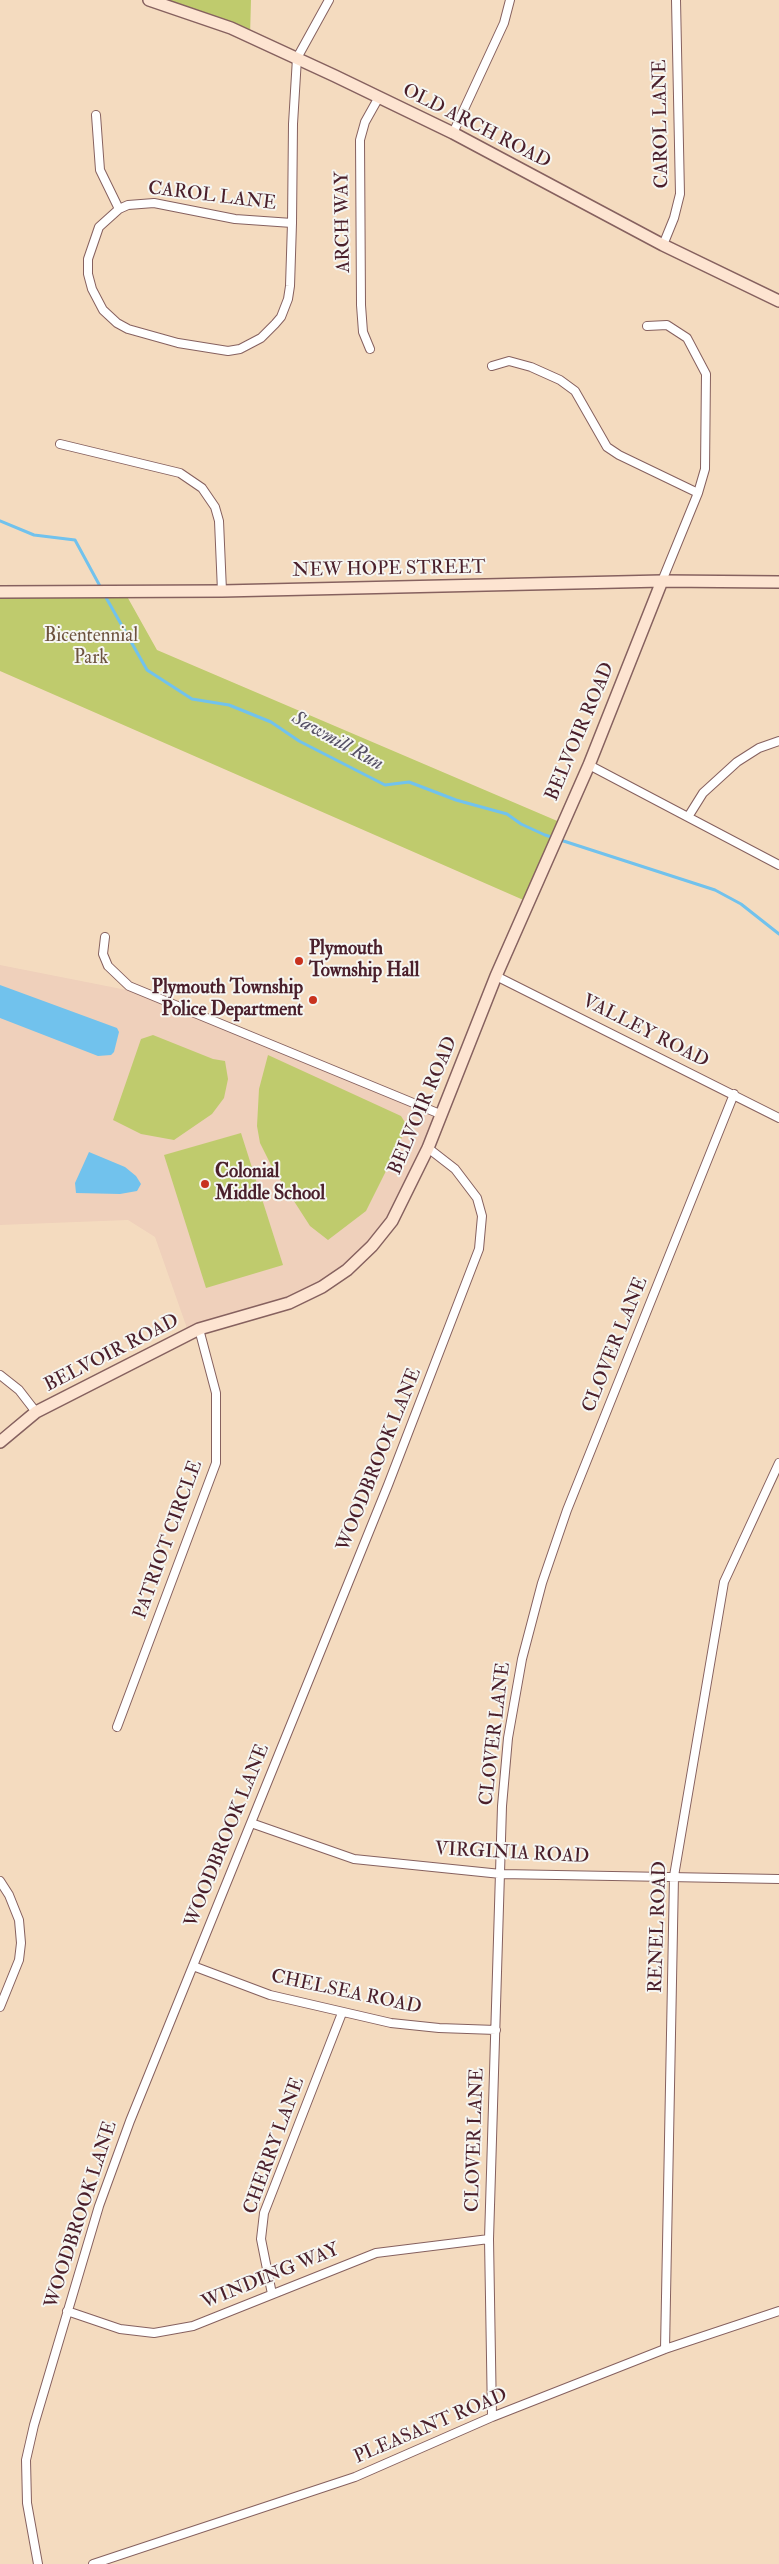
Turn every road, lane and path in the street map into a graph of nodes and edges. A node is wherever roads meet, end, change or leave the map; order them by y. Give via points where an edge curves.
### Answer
1 (150, 0) edge
2 (329, 0) edge
3 (510, 0) edge
4 (676, 0) edge
5 (297, 58) junction
6 (379, 97) junction
7 (96, 115) dead end
8 (452, 133) junction
9 (119, 209) junction
10 (292, 223) junction
11 (663, 245) junction
12 (779, 301) edge
13 (647, 326) dead end
14 (370, 349) dead end
15 (492, 366) dead end
16 (60, 444) dead end
17 (698, 493) junction
18 (662, 581) junction
19 (779, 582) edge
20 (222, 591) junction
21 (0, 592) edge
22 (779, 741) edge
23 (589, 765) junction
24 (688, 817) junction
25 (779, 865) edge
26 (104, 937) dead end
27 (496, 976) junction
28 (734, 1094) junction
29 (440, 1114) junction
30 (779, 1118) edge
31 (428, 1148) junction
32 (199, 1329) junction
33 (0, 1375) edge
34 (36, 1412) junction
35 (0, 1442) edge
36 (779, 1463) edge
37 (117, 1727) dead end
38 (251, 1823) junction
39 (501, 1874) junction
40 (674, 1876) junction
41 (779, 1879) edge
42 (0, 1881) edge
43 (193, 1966) junction
44 (0, 2007) edge
45 (342, 2012) junction
46 (496, 2030) junction
47 (489, 2239) junction
48 (272, 2294) junction
49 (67, 2311) junction
50 (779, 2311) edge
51 (665, 2349) junction
52 (492, 2417) junction
53 (38, 2564) edge
54 (93, 2564) edge

1 - 5 street, OLD ARCH ROAD via 230,28
2 - 5 street, CAROL LANE
3 - 8 street via 504,23
4 - 11 street, CAROL LANE via 680,194
5 - 6 street, OLD ARCH ROAD
5 - 10 street, CAROL LANE
6 - 8 street, OLD ARCH ROAD
6 - 14 street, ARCH WAY via 365,122 360,140 361,305 363,332
7 - 9 street via 100,170
8 - 11 street, OLD ARCH ROAD
9 - 10 street, CAROL LANE via 154,203 235,219
9 - 10 street, CAROL LANE via 99,227 88,259 92,289 103,310 128,329 178,343 228,351 240,349 261,338 281,317 290,286
11 - 12 street, OLD ARCH ROAD
13 - 17 street via 667,326 686,338 694,347 706,374 705,469
15 - 17 street via 509,361 560,380 575,391 607,447
16 - 20 street via 180,473 202,488 215,507 219,521
17 - 18 street
18 - 19 street, NEW HOPE STREET
18 - 20 street, NEW HOPE STREET
18 - 23 street, BELVOIR ROAD
20 - 21 street, NEW HOPE STREET
22 - 24 street via 736,762 703,793
23 - 24 street
23 - 27 street, BELVOIR ROAD
24 - 25 street
26 - 29 street via 108,966 129,986
27 - 28 street, VALLEY ROAD
27 - 29 street, BELVOIR ROAD
28 - 30 street, VALLEY ROAD
28 - 39 street, CLOVER LANE via 567,1510 542,1583 522,1659 508,1738
29 - 31 street, BELVOIR ROAD
31 - 32 street, BELVOIR ROAD via 392,1222 347,1270 289,1303
31 - 38 street, WOODBROOK LANE via 455,1169 477,1198 482,1216 479,1249 388,1485
32 - 34 street, BELVOIR ROAD
32 - 37 street, PATRIOT CIRCLE via 216,1393 216,1463
33 - 34 street via 19,1390
34 - 35 street, BELVOIR ROAD
36 - 40 street, RENEL ROAD via 724,1582
38 - 39 street, VIRGINIA ROAD via 354,1859
38 - 43 street, WOODBROOK LANE
39 - 40 street, VIRGINIA ROAD
39 - 46 street, CLOVER LANE
40 - 41 street, VIRGINIA ROAD
40 - 51 street, RENEL ROAD
42 - 44 street via 19,1920 21,1943 19,1960
43 - 45 street, CHELSEA ROAD via 270,1995
43 - 49 street, WOODBROOK LANE via 130,2121 99,2206
45 - 46 street, CHELSEA ROAD via 391,2023
45 - 48 street, CHERRY LANE via 264,2212 261,2239
46 - 47 street, CLOVER LANE
47 - 48 street, WINDING WAY via 376,2253
47 - 52 street, CLOVER LANE
48 - 49 street, WINDING WAY via 193,2326 154,2332 120,2329
49 - 53 street, WOODBROOK LANE via 26,2460 27,2504
50 - 51 street, PLEASANT ROAD
51 - 52 street, PLEASANT ROAD
52 - 54 street, PLEASANT ROAD via 355,2478

